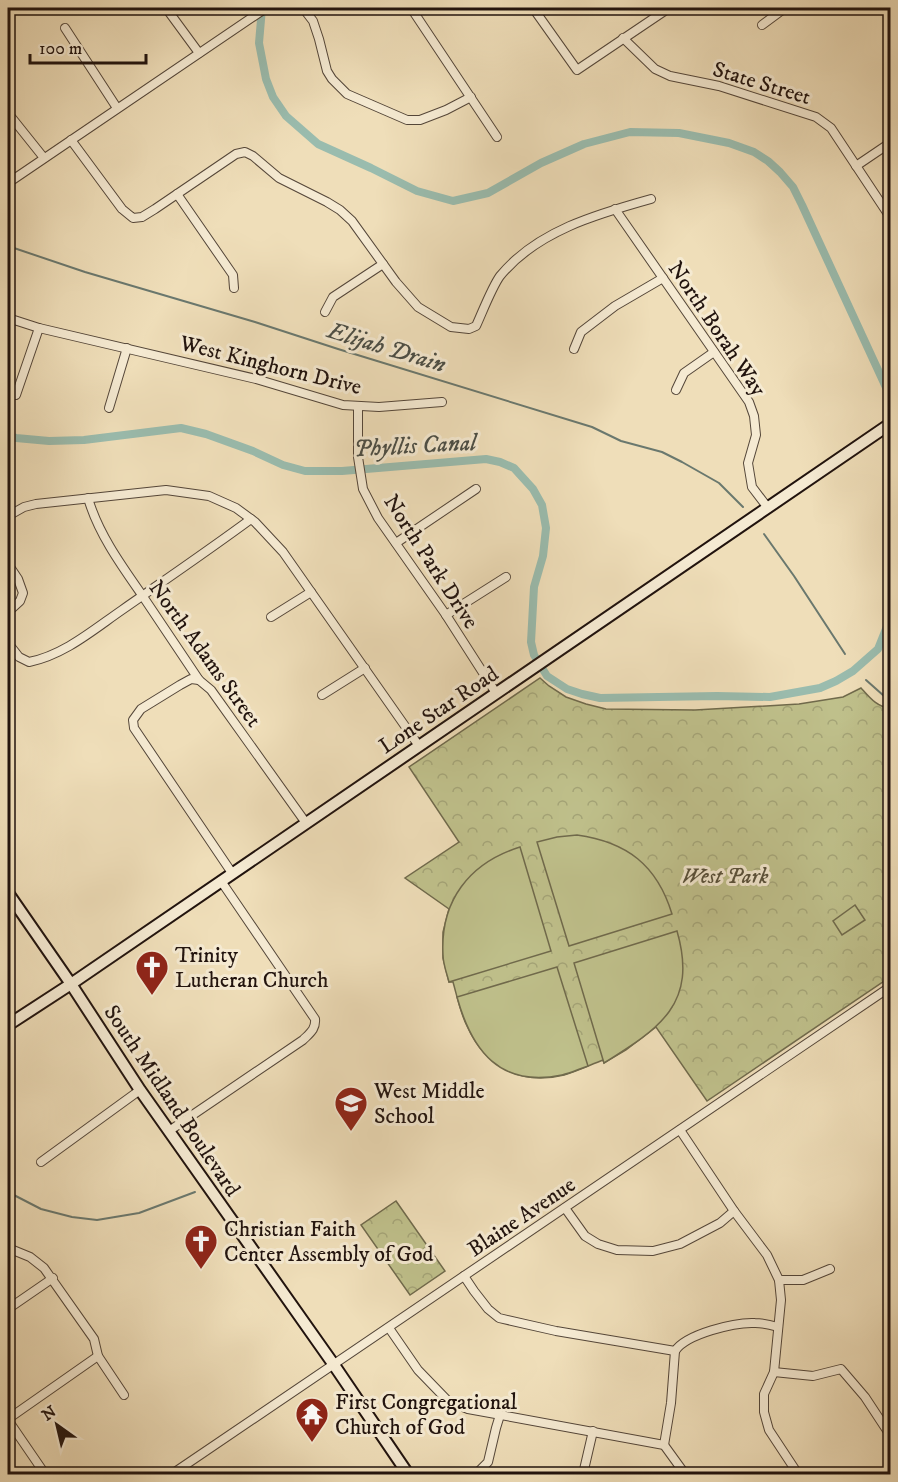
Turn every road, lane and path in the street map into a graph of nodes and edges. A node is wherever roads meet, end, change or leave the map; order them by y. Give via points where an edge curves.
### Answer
1 (166, 8) edge
2 (266, 8) edge
3 (303, 8) edge
4 (411, 8) edge
5 (533, 8) edge
6 (669, 8) edge
7 (784, 8) edge
8 (762, 25) dead end
9 (65, 28) dead end
10 (623, 38) junction
11 (198, 53) junction
12 (471, 97) junction
13 (117, 108) junction
14 (8, 113) edge
15 (497, 137) dead end
16 (71, 140) junction
17 (891, 143) edge
18 (44, 158) junction
19 (856, 166) junction
20 (8, 183) edge
21 (177, 194) junction
22 (651, 199) dead end
23 (615, 209) junction
24 (891, 217) edge
25 (383, 264) junction
26 (663, 278) junction
27 (234, 288) dead end
28 (325, 312) dead end
29 (8, 318) edge
30 (39, 328) junction
31 (127, 348) junction
32 (574, 349) dead end
33 (714, 352) junction
34 (676, 390) dead end
35 (16, 394) dead end
36 (442, 402) dead end
37 (358, 406) junction
38 (109, 408) dead end
39 (891, 424) edge
40 (476, 489) dead end
41 (88, 498) junction
42 (768, 508) junction
43 (9, 512) edge
44 (251, 519) junction
45 (396, 543) junction
46 (8, 564) edge
47 (506, 577) dead end
48 (311, 592) junction
49 (142, 596) junction
50 (8, 612) edge
51 (446, 615) junction
52 (271, 617) dead end
53 (8, 643) edge
54 (365, 669) junction
55 (199, 680) junction
56 (496, 693) junction
57 (322, 695) dead end
58 (419, 746) junction
59 (306, 823) junction
60 (232, 873) junction
61 (221, 881) junction
62 (8, 893) edge
63 (71, 984) junction
64 (891, 987) edge
65 (8, 1025) edge
66 (140, 1090) junction
67 (680, 1130) junction
68 (169, 1131) junction
69 (41, 1161) dead end
70 (565, 1208) junction
71 (734, 1211) junction
72 (8, 1248) edge
73 (830, 1269) dead end
74 (464, 1276) junction
75 (52, 1278) junction
76 (779, 1280) junction
77 (8, 1309) edge
78 (778, 1327) junction
79 (389, 1328) junction
80 (675, 1351) junction
81 (98, 1356) junction
82 (334, 1365) junction
83 (774, 1372) junction
84 (124, 1395) dead end
85 (500, 1415) junction
86 (8, 1419) edge
87 (592, 1431) junction
88 (891, 1435) edge
89 (664, 1445) junction
90 (45, 1474) edge
91 (172, 1474) edge
92 (408, 1474) edge
93 (476, 1474) edge
94 (583, 1474) edge
95 (685, 1474) edge
96 (798, 1474) edge

1 - 11 street
2 - 11 street
3 - 12 street via 313,21 332,79 347,94 406,120 420,120
4 - 12 street
5 - 10 street via 577,70
6 - 10 street
7 - 8 street
9 - 13 street
10 - 19 street, State Street via 655,69 670,76 719,86 816,117 831,128
11 - 13 street
12 - 15 street
13 - 16 street
14 - 18 street
16 - 18 street
16 - 21 street via 122,209 133,218 142,217
17 - 19 street
18 - 20 street
19 - 24 street, State Street
21 - 25 street via 236,154 245,152 279,178 340,210
21 - 27 street via 233,275
22 - 23 street
23 - 25 street via 560,230 524,253 499,277 476,326 469,329 451,327 418,307
23 - 26 street, North Borah Way
25 - 28 street via 333,297
26 - 32 street via 615,306 581,332
26 - 33 street, North Borah Way
29 - 30 street, West Kinghorn Drive
30 - 31 street, West Kinghorn Drive
30 - 35 street
31 - 37 street, West Kinghorn Drive
31 - 38 street
33 - 34 street via 684,373
33 - 42 street, North Borah Way via 749,402 754,416 756,435 748,463 752,487
36 - 37 street, West Kinghorn Drive
37 - 45 street, North Park Drive via 363,489
39 - 42 street, Lone Star Road
40 - 45 street
41 - 43 street via 36,504
41 - 44 street via 166,490 209,496
41 - 49 street, North Adams Street via 99,526
42 - 56 street, Lone Star Road
44 - 48 street via 283,552
44 - 49 street
45 - 51 street, North Park Drive
46 - 50 street via 23,593
47 - 51 street
48 - 52 street
48 - 54 street
49 - 53 street via 65,648 36,661 29,663 19,657
49 - 55 street, North Adams Street
51 - 56 street, North Park Drive
54 - 57 street
54 - 58 street
55 - 59 street, North Adams Street via 211,690
55 - 60 street via 191,679 141,709 133,720 134,728
56 - 58 street, Lone Star Road
58 - 59 street, Lone Star Road
59 - 60 street, Lone Star Road
60 - 61 street, Lone Star Road
61 - 63 street, Lone Star Road
61 - 68 street via 315,1019 314,1030
62 - 63 street, South Midland Boulevard
63 - 65 street, Lone Star Road
63 - 66 street, South Midland Boulevard
64 - 67 street, Blaine Avenue
66 - 68 street, South Midland Boulevard
66 - 69 street
67 - 70 street, Blaine Avenue
67 - 71 street
68 - 82 street, South Midland Boulevard
70 - 71 street via 585,1236 598,1244 617,1250 653,1251 680,1244
70 - 74 street, Blaine Avenue
71 - 76 street via 767,1255
72 - 75 street via 30,1257
73 - 76 street via 803,1280
74 - 79 street, Blaine Avenue
74 - 80 street via 488,1309 500,1318
75 - 77 street
75 - 81 street via 94,1339
76 - 78 street
78 - 80 street via 754,1322 734,1324 693,1336
78 - 83 street
79 - 82 street, Blaine Avenue
79 - 85 street via 418,1370 448,1401
80 - 89 street
81 - 84 street
81 - 86 street
82 - 91 street, Blaine Avenue
82 - 92 street, South Midland Boulevard
83 - 88 street via 813,1376 841,1370
83 - 96 street via 764,1394 764,1412 769,1430
85 - 87 street
85 - 93 street via 488,1462
86 - 90 street
87 - 89 street
87 - 94 street
89 - 95 street

